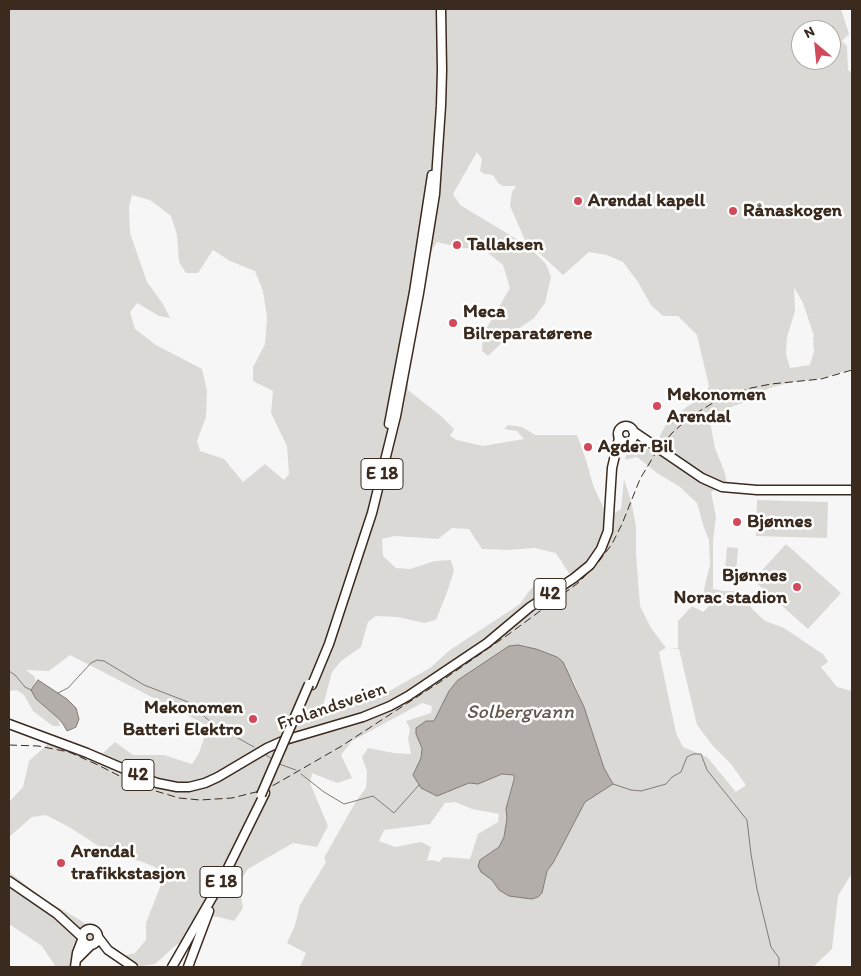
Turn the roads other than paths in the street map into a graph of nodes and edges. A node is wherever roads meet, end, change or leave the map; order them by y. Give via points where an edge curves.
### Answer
1 (436, 9) edge
2 (441, 9) edge
3 (634, 431) junction
4 (619, 438) junction
5 (629, 441) junction
6 (649, 443) junction
7 (615, 456) junction
8 (852, 490) edge
9 (311, 684) junction
10 (9, 724) edge
11 (263, 794) junction
12 (9, 881) edge
13 (221, 882) junction
14 (66, 920) junction
15 (89, 929) junction
16 (82, 939) junction
17 (94, 942) junction
18 (76, 964) edge
19 (169, 966) edge
20 (133, 967) edge
21 (188, 967) edge

1 - 9 main road, E 18 via 437,106 430,192 391,416 348,578
2 - 9 main road, E 18 via 442,106 435,194 398,407 372,513 332,635
3 - 4 main road via 629,426 622,427 618,432
3 - 5 main road
3 - 6 main road
4 - 5 main road via 623,442
4 - 7 main road, Frolandsveien / 42
5 - 6 main road
5 - 7 main road
6 - 8 main road via 722,488
7 - 10 main road, Frolandsveien / 42 via 608,531 590,565 530,607 488,643 390,706 286,740 218,778 189,787 156,783 87,752
9 - 11 main road, E 18, bridge
11 - 13 main road, E 18
11 - 19 main road, E 18
12 - 14 main road
13 - 19 main road, E 18
13 - 21 main road, E 18
14 - 15 main road
14 - 16 main road
15 - 16 main road via 83,933
15 - 17 main road via 95,931
16 - 17 main road via 86,944
16 - 18 main road
17 - 18 main road
17 - 20 main road

